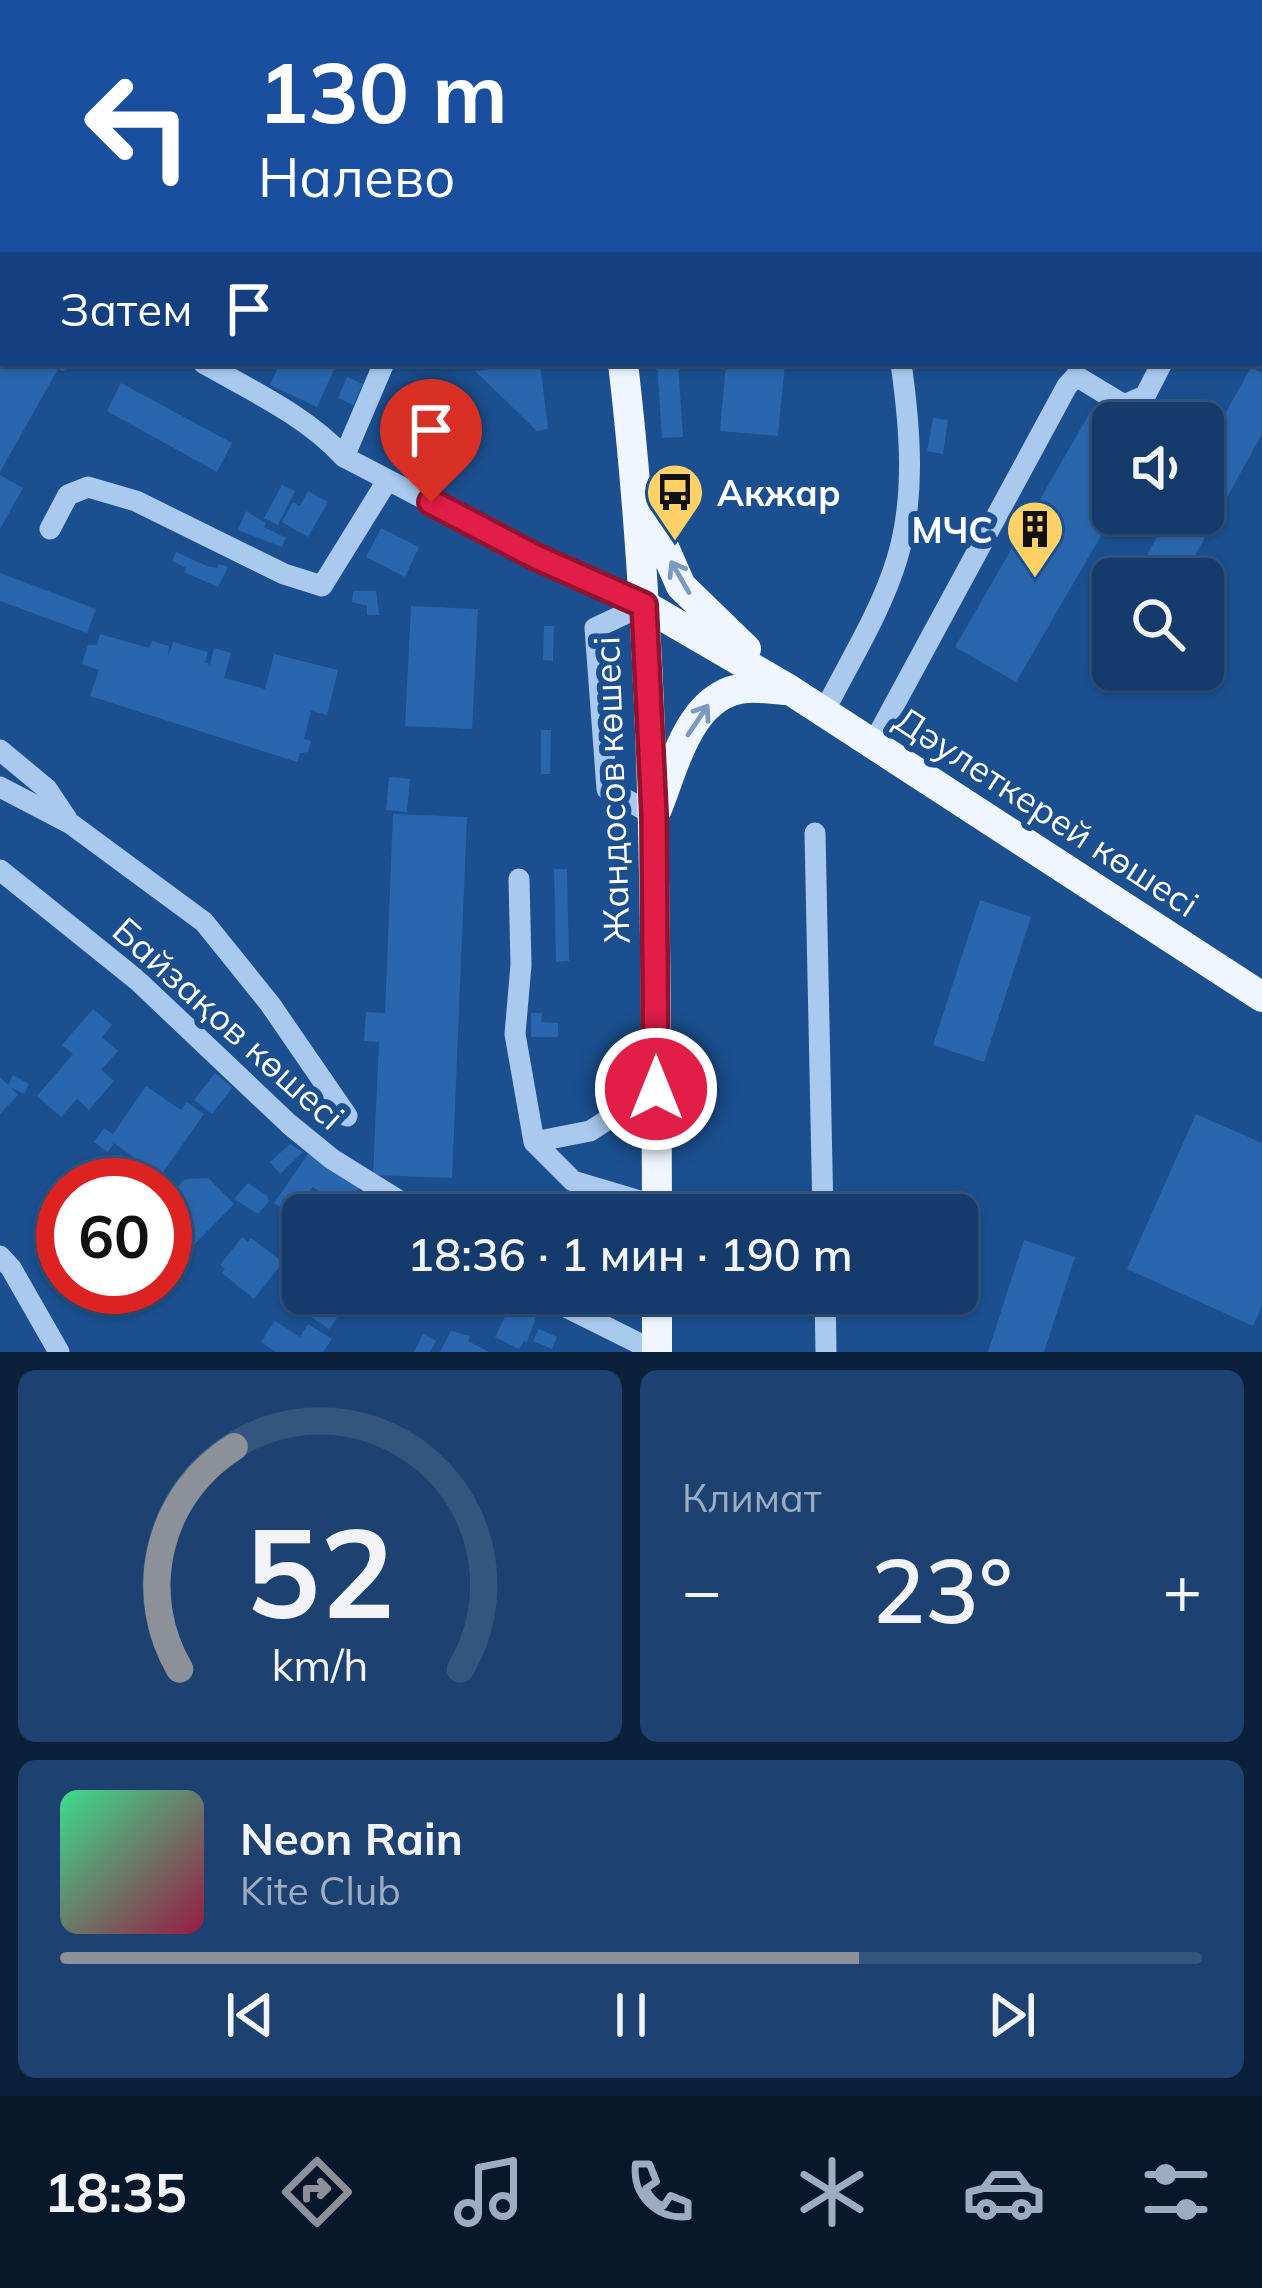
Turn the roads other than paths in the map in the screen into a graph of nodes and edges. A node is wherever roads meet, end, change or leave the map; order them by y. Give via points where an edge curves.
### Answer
1 (207, 366) edge
2 (383, 366) edge
3 (623, 366) edge
4 (901, 366) edge
5 (1160, 366) edge
6 (344, 457) junction
7 (387, 481) junction
8 (638, 488) junction
9 (50, 529) dead end
10 (644, 605) junction
11 (790, 690) junction
12 (824, 712) junction
13 (873, 744) junction
14 (0, 751) edge
15 (0, 787) edge
16 (654, 815) junction
17 (71, 824) junction
18 (815, 833) dead end
19 (0, 870) edge
20 (519, 879) dead end
21 (1262, 997) edge
22 (656, 1089) junction
23 (346, 1116) dead end
24 (534, 1142) junction
25 (388, 1194) edge
26 (611, 1194) edge
27 (657, 1194) edge
28 (824, 1194) edge
29 (0, 1256) edge
30 (580, 1314) edge
31 (657, 1314) edge
32 (825, 1314) edge
33 (58, 1352) edge
34 (656, 1352) edge
35 (826, 1352) edge

1 - 6 street via 299,417
2 - 6 street
3 - 8 main road, Жандосов көшесі
4 - 12 street via 909,464 903,538
5 - 13 street via 1145,395 1124,405 1076,376 1067,386
6 - 7 street
7 - 9 street via 322,586 88,487 68,495
7 - 10 street
8 - 10 main road, Жандосов көшесі
11 -> 8 main road via 681,586
10 - 11 main road
10 - 16 main road, Жандосов көшесі
10 - 16 street via 595,628 607,789
11 - 12 main road, Дәулеткерей көшесі
16 -> 11 main road via 696,716 743,688
12 - 13 main road, Дәулеткерей көшесі
13 - 21 main road, Дәулеткерей көшесі
14 - 17 street via 47,789
15 - 17 street
16 - 22 main road, Жандосов көшесі
17 - 23 street via 204,922
18 - 28 street
19 - 25 street, Байзақов көшесі via 137,980 303,1136
20 - 24 street via 515,1034
22 - 24 street via 590,1130
22 - 27 main road, Жандосов көшесі
24 - 26 street via 574,1181
29 - 33 street
30 - 34 street
31 - 34 main road
32 - 35 street

